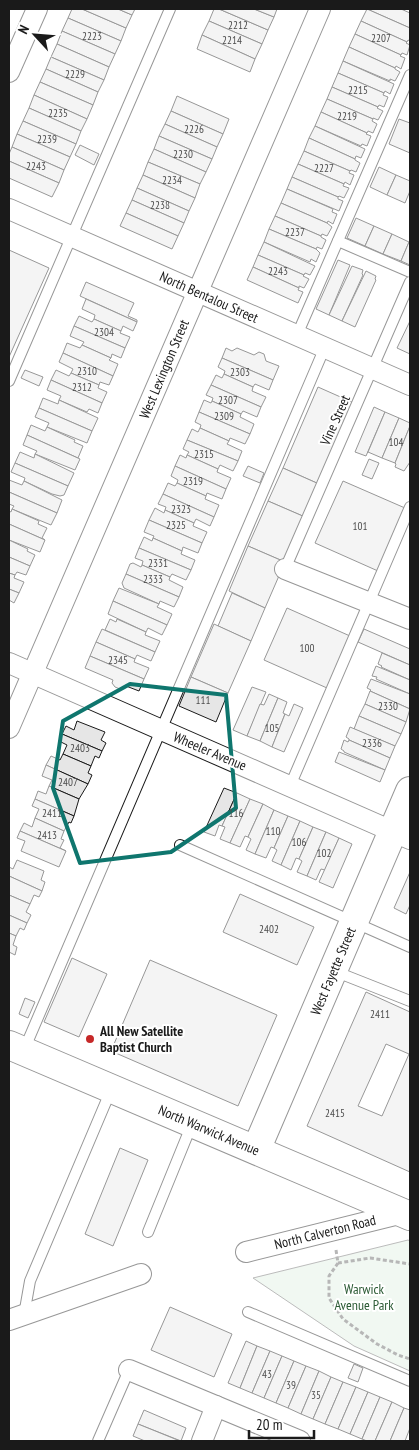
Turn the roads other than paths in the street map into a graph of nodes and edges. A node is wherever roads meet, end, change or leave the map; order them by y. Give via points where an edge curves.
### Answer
1 (36, 9) edge
2 (170, 9) edge
3 (320, 9) edge
4 (9, 72) edge
5 (410, 75) edge
6 (9, 209) edge
7 (71, 236) junction
8 (338, 241) junction
9 (410, 272) edge
10 (410, 282) edge
11 (198, 292) junction
12 (298, 335) junction
13 (325, 347) junction
14 (373, 368) junction
15 (9, 381) edge
16 (410, 385) edge
17 (410, 507) edge
18 (285, 569) joint
19 (369, 603) junction
20 (410, 620) edge
21 (9, 663) edge
22 (32, 674) junction
23 (9, 728) edge
24 (161, 730) junction
25 (290, 786) junction
26 (410, 791) edge
27 (402, 835) edge
28 (180, 845) dead end
29 (354, 922) junction
30 (410, 947) edge
31 (333, 971) junction
32 (410, 1001) edge
33 (16, 1048) edge
34 (111, 1089) junction
35 (193, 1123) junction
36 (256, 1150) junction
37 (407, 1214) edge
38 (148, 1232) dead end
39 (246, 1252) dead end
40 (141, 1274) dead end
41 (248, 1312) dead end
42 (16, 1318) edge
43 (129, 1370) joint
44 (410, 1381) edge
45 (216, 1406) junction
46 (98, 1441) edge
47 (202, 1441) edge
48 (300, 1441) edge

1 - 4 street
2 - 7 lane
3 - 11 street, West Lexington Street
5 - 8 lane
6 - 7 street, North Bentalou Street
7 - 11 street, North Bentalou Street
7 - 15 lane
8 - 9 lane
8 - 12 lane
10 - 14 lane, Vine Street
11 - 12 street, North Bentalou Street
11 - 22 street, West Lexington Street
12 - 13 street, North Bentalou Street
13 - 14 street, North Bentalou Street
13 - 24 lane
14 - 16 street, North Bentalou Street
14 - 18 lane, Vine Street
17 - 19 lane
18 - 19 street
19 - 20 street
19 - 25 lane
21 - 22 street, Wheeler Avenue
22 - 23 street, West Lexington Street
22 - 24 street, Wheeler Avenue
24 - 25 street, Wheeler Avenue
24 - 33 lane
25 - 27 street, Wheeler Avenue
26 - 27 street, West Fayette Street
27 - 29 street, West Fayette Street
28 - 29 lane
29 - 30 lane
29 - 31 street, West Fayette Street
31 - 32 lane
31 - 36 street, West Fayette Street
33 - 34 street, North Warwick Avenue
34 - 35 street, North Warwick Avenue
34 - 42 lane
35 - 36 street, North Warwick Avenue
35 - 38 lane
36 - 37 street, North Warwick Avenue
37 - 39 street, North Calverton Road
40 - 42 street
41 - 44 lane
43 - 45 street
43 - 46 lane
45 - 47 street
45 - 48 street

